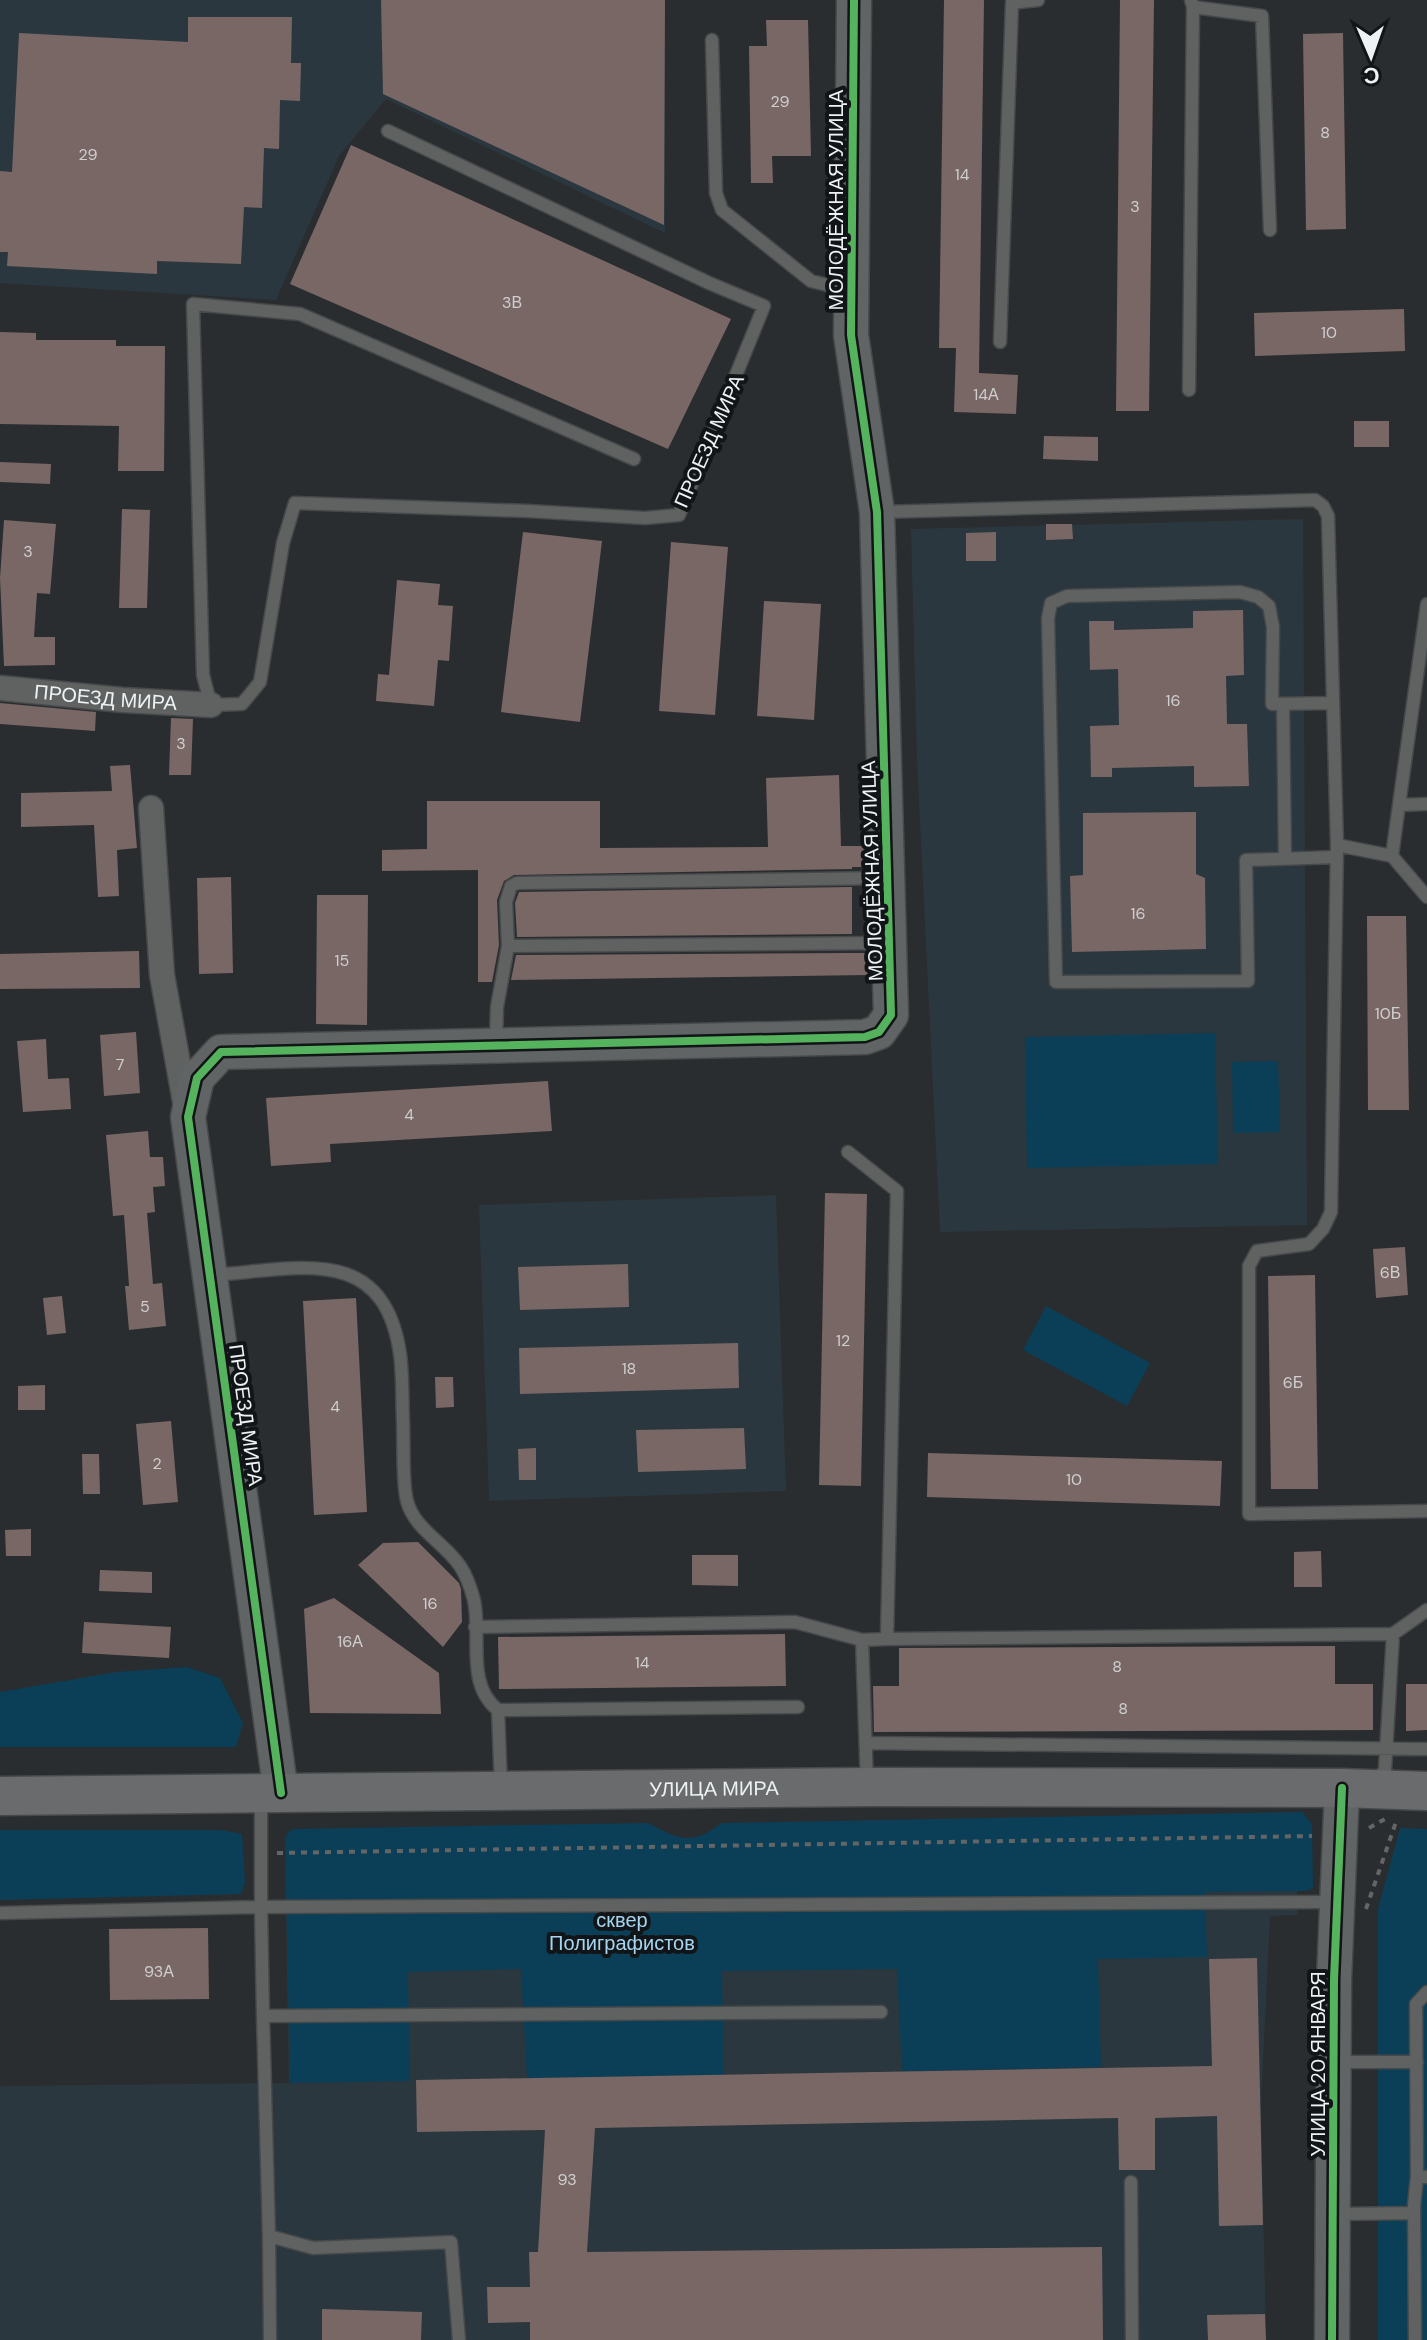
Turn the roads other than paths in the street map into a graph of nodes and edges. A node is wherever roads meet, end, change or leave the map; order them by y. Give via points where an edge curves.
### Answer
1 (854, 0) edge
2 (1038, 0) edge
3 (1192, 3) edge
4 (712, 40) dead end
5 (388, 131) dead end
6 (1270, 230) dead end
7 (851, 290) junction
8 (1000, 342) dead end
9 (1189, 390) dead end
10 (634, 459) dead end
11 (877, 512) junction
12 (1427, 604) edge
13 (0, 688) edge
14 (1333, 703) junction
15 (1283, 704) junction
16 (211, 705) junction
17 (1427, 804) edge
18 (1399, 805) junction
19 (151, 808) dead end
20 (1337, 851) junction
21 (1392, 856) junction
22 (1285, 859) junction
23 (889, 878) junction
24 (1427, 897) edge
25 (891, 943) junction
26 (508, 946) junction
27 (496, 1046) junction
28 (221, 1052) joint
29 (188, 1117) junction
30 (848, 1152) dead end
31 (210, 1275) junction
32 (1427, 1511) edge
33 (1427, 1610) edge
34 (475, 1627) junction
35 (1393, 1634) junction
36 (887, 1639) junction
37 (862, 1640) junction
38 (798, 1707) dead end
39 (498, 1710) junction
40 (866, 1743) junction
41 (1387, 1748) junction
42 (1427, 1749) edge
43 (868, 1787) junction
44 (1342, 1788) junction
45 (501, 1791) junction
46 (1427, 1791) edge
47 (271, 1793) junction
48 (0, 1796) edge
49 (1337, 1902) junction
50 (261, 1907) junction
51 (0, 1913) edge
52 (1427, 1992) edge
53 (881, 2012) dead end
54 (263, 2016) junction
55 (1333, 2062) junction
56 (1417, 2062) junction
57 (1422, 2177) edge
58 (1131, 2182) dead end
59 (1414, 2213) junction
60 (1333, 2214) junction
61 (269, 2236) junction
62 (270, 2340) edge
63 (459, 2340) edge
64 (1132, 2340) edge
65 (1332, 2340) edge
66 (1415, 2340) edge

1 - 7 street, МОЛОДЁЖНАЯ УЛИЦА
2 - 8 lane via 1012,3
3 - 6 lane via 1262,16
3 - 9 lane
4 - 7 lane via 716,193 722,210 811,281
5 - 16 lane, ПРОЕЗД МИРА via 764,306 679,515 645,518 295,503 283,543 260,682 242,704
7 - 11 street, МОЛОДЁЖНАЯ УЛИЦА via 851,335
10 - 16 lane, ПРОЕЗД МИРА via 300,314 193,304 203,675
11 - 14 lane via 1315,500 1328,516
11 - 23 street, МОЛОДЁЖНАЯ УЛИЦА
12 - 18 lane
13 - 16 street, ПРОЕЗД МИРА
14 - 15 lane
14 - 20 lane
15 - 22 lane
15 - 22 lane via 1272,704 1273,627 1269,606 1258,597 1240,592 1067,596 1051,603 1056,982 1248,981 1246,860
17 - 18 lane
18 - 21 lane
19 - 29 street, ПРОЕЗД МИРА via 162,975
20 - 21 lane
20 - 22 lane
20 - 32 lane via 1331,1212 1309,1244 1257,1251 1249,1266 1249,1514
21 - 24 lane
23 - 25 street, МОЛОДЁЖНАЯ УЛИЦА
23 - 26 lane via 517,883 506,902
25 - 26 lane
25 - 27 street, МОЛОДЁЖНАЯ УЛИЦА via 891,1015 879,1032 865,1037
26 - 27 lane
27 - 28 street, МОЛОДЁЖНАЯ УЛИЦА
28 - 29 street, ПРОЕЗД МИРА via 197,1078
29 - 31 street, ПРОЕЗД МИРА
30 - 36 lane via 897,1191
31 - 34 lane via 340,1271 361,1278 384,1303 400,1355 407,1501 421,1526 460,1566 474,1603
31 - 47 street, ПРОЕЗД МИРА
33 - 35 lane
34 - 37 lane via 795,1622
34 - 39 lane via 481,1690
35 - 36 lane
35 - 41 lane
36 - 37 lane
37 - 40 lane
38 - 39 lane
39 - 45 lane
40 - 41 lane
40 - 43 lane
41 - 42 lane
41 - 44 lane via 1381,1775
43 - 44 main road, УЛИЦА МИРА
43 - 45 main road, УЛИЦА МИРА
44 - 46 main road, УЛИЦА МИРА
44 - 49 street, УЛИЦА 20 ЯНВАРЯ
45 - 47 main road, УЛИЦА МИРА
47 - 48 main road, УЛИЦА МИРА
47 - 50 lane via 261,1853
49 - 50 lane
49 - 55 street, УЛИЦА 20 ЯНВАРЯ
50 - 51 lane
50 - 54 lane
52 - 56 lane via 1416,2004
53 - 54 lane
54 - 61 lane
55 - 56 lane
55 - 60 street, УЛИЦА 20 ЯНВАРЯ
56 - 57 lane
57 - 59 lane
58 - 64 lane
59 - 60 lane
59 - 66 lane
60 - 65 street, УЛИЦА 20 ЯНВАРЯ
61 - 62 lane
61 - 63 lane via 313,2248 451,2242

